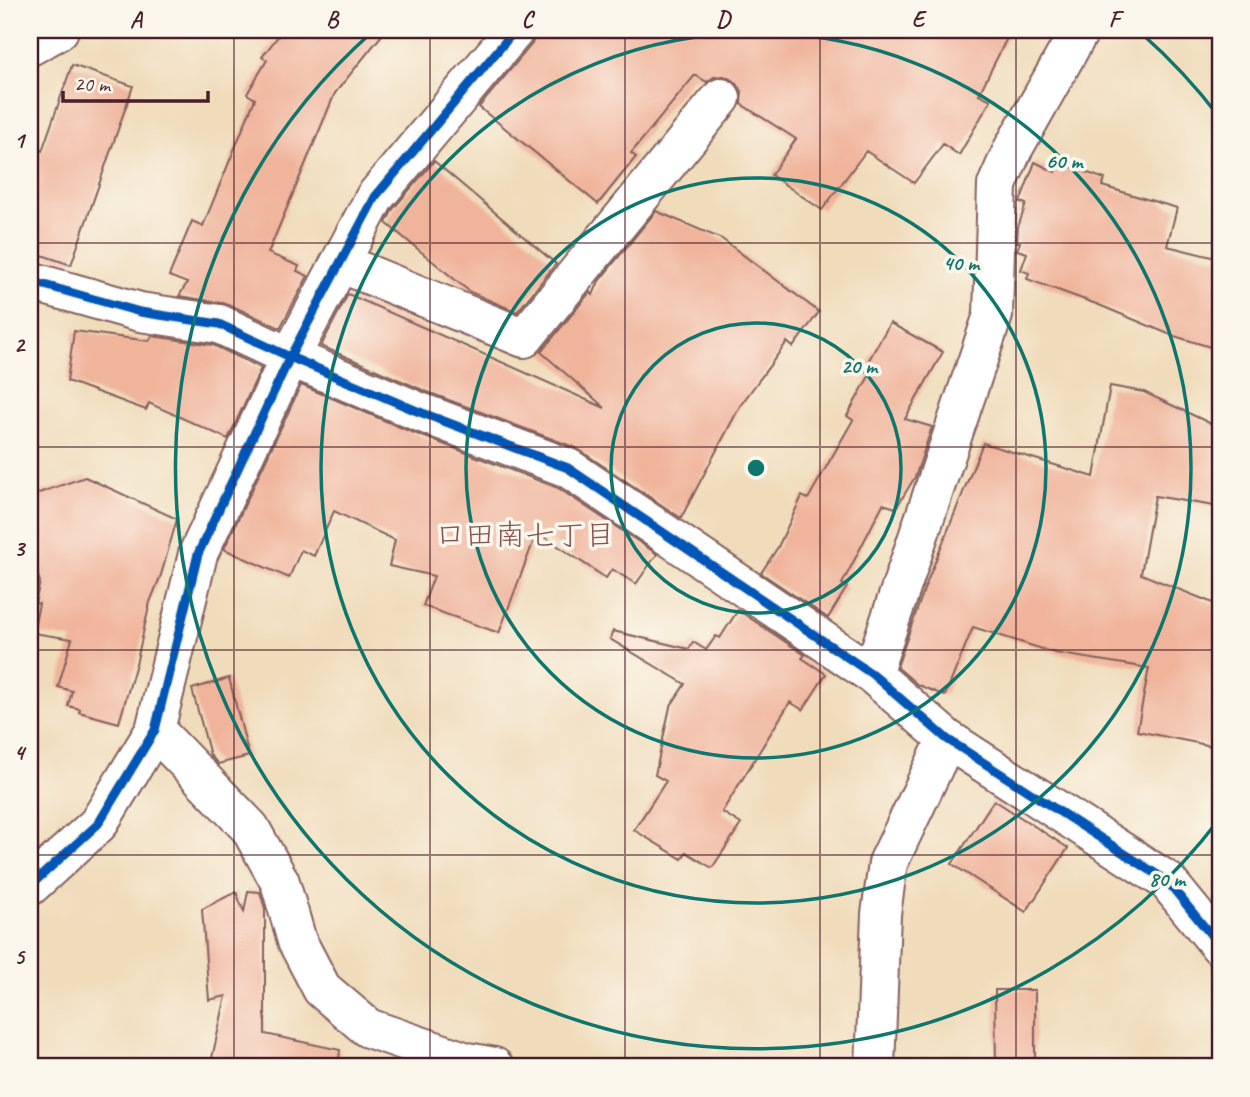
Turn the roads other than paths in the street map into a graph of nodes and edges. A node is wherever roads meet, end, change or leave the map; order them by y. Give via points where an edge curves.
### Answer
1 (59, 30) edge
2 (515, 30) edge
3 (1080, 30) edge
4 (30, 46) edge
5 (721, 98) dead end
6 (340, 263) junction
7 (30, 281) edge
8 (289, 357) junction
9 (873, 674) junction
10 (155, 730) junction
11 (947, 738) junction
12 (30, 886) edge
13 (1220, 946) edge
14 (494, 1067) edge
15 (875, 1067) edge

1 - 4 street
2 - 6 street via 375,197
3 - 9 street via 997,185 993,315
5 - 6 street via 524,338
6 - 8 street
7 - 8 street via 139,313 219,324
8 - 9 street via 568,468
8 - 10 street via 198,554
9 - 11 street
10 - 12 street via 98,824
10 - 14 street via 250,828 280,882 297,941 322,989 368,1028
11 - 13 street via 1167,881
11 - 15 street via 888,863 881,914

